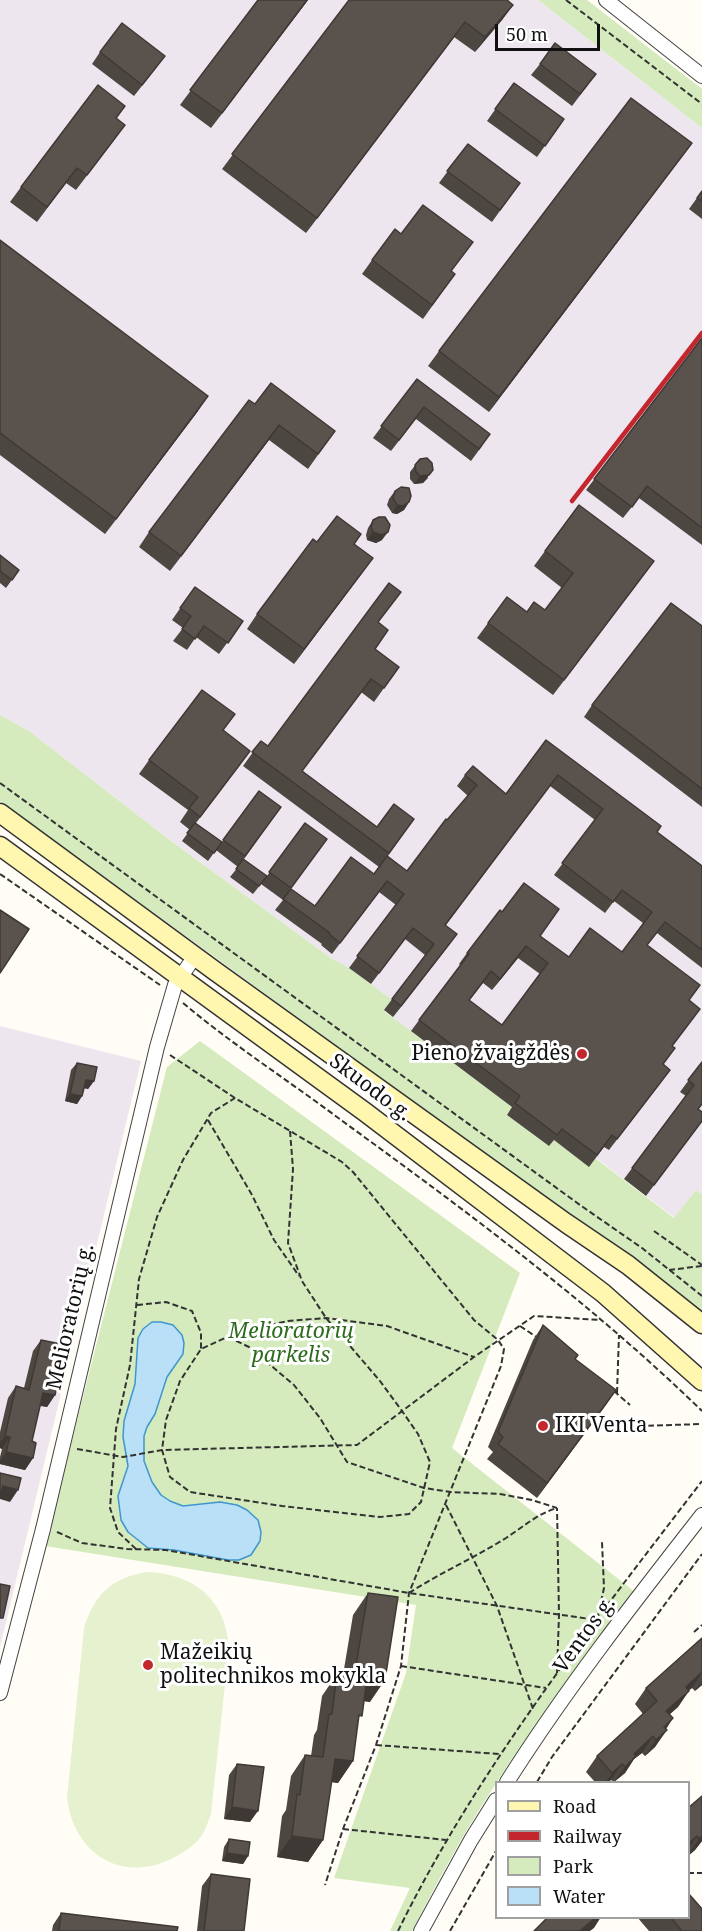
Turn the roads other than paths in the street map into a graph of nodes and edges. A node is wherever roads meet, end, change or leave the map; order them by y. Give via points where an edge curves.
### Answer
1 (606, 0) edge
2 (702, 76) edge
3 (0, 813) edge
4 (0, 846) edge
5 (195, 956) junction
6 (181, 976) junction
7 (702, 1324) edge
8 (702, 1381) edge
9 (702, 1515) edge
10 (0, 1694) edge
11 (508, 1781) edge
12 (495, 1802) edge
13 (421, 1931) edge

1 - 2 street
3 - 5 main road, Skuodo g.
4 - 6 main road, Skuodo g.
5 - 6 street, Melioratorių g.
5 - 7 main road, Skuodo g. via 628,1264
6 - 8 main road, Skuodo g. via 603,1293
6 - 10 street, Melioratorių g. via 175,984 157,1047
9 - 11 street, Ventos g. via 535,1737
12 - 13 street

